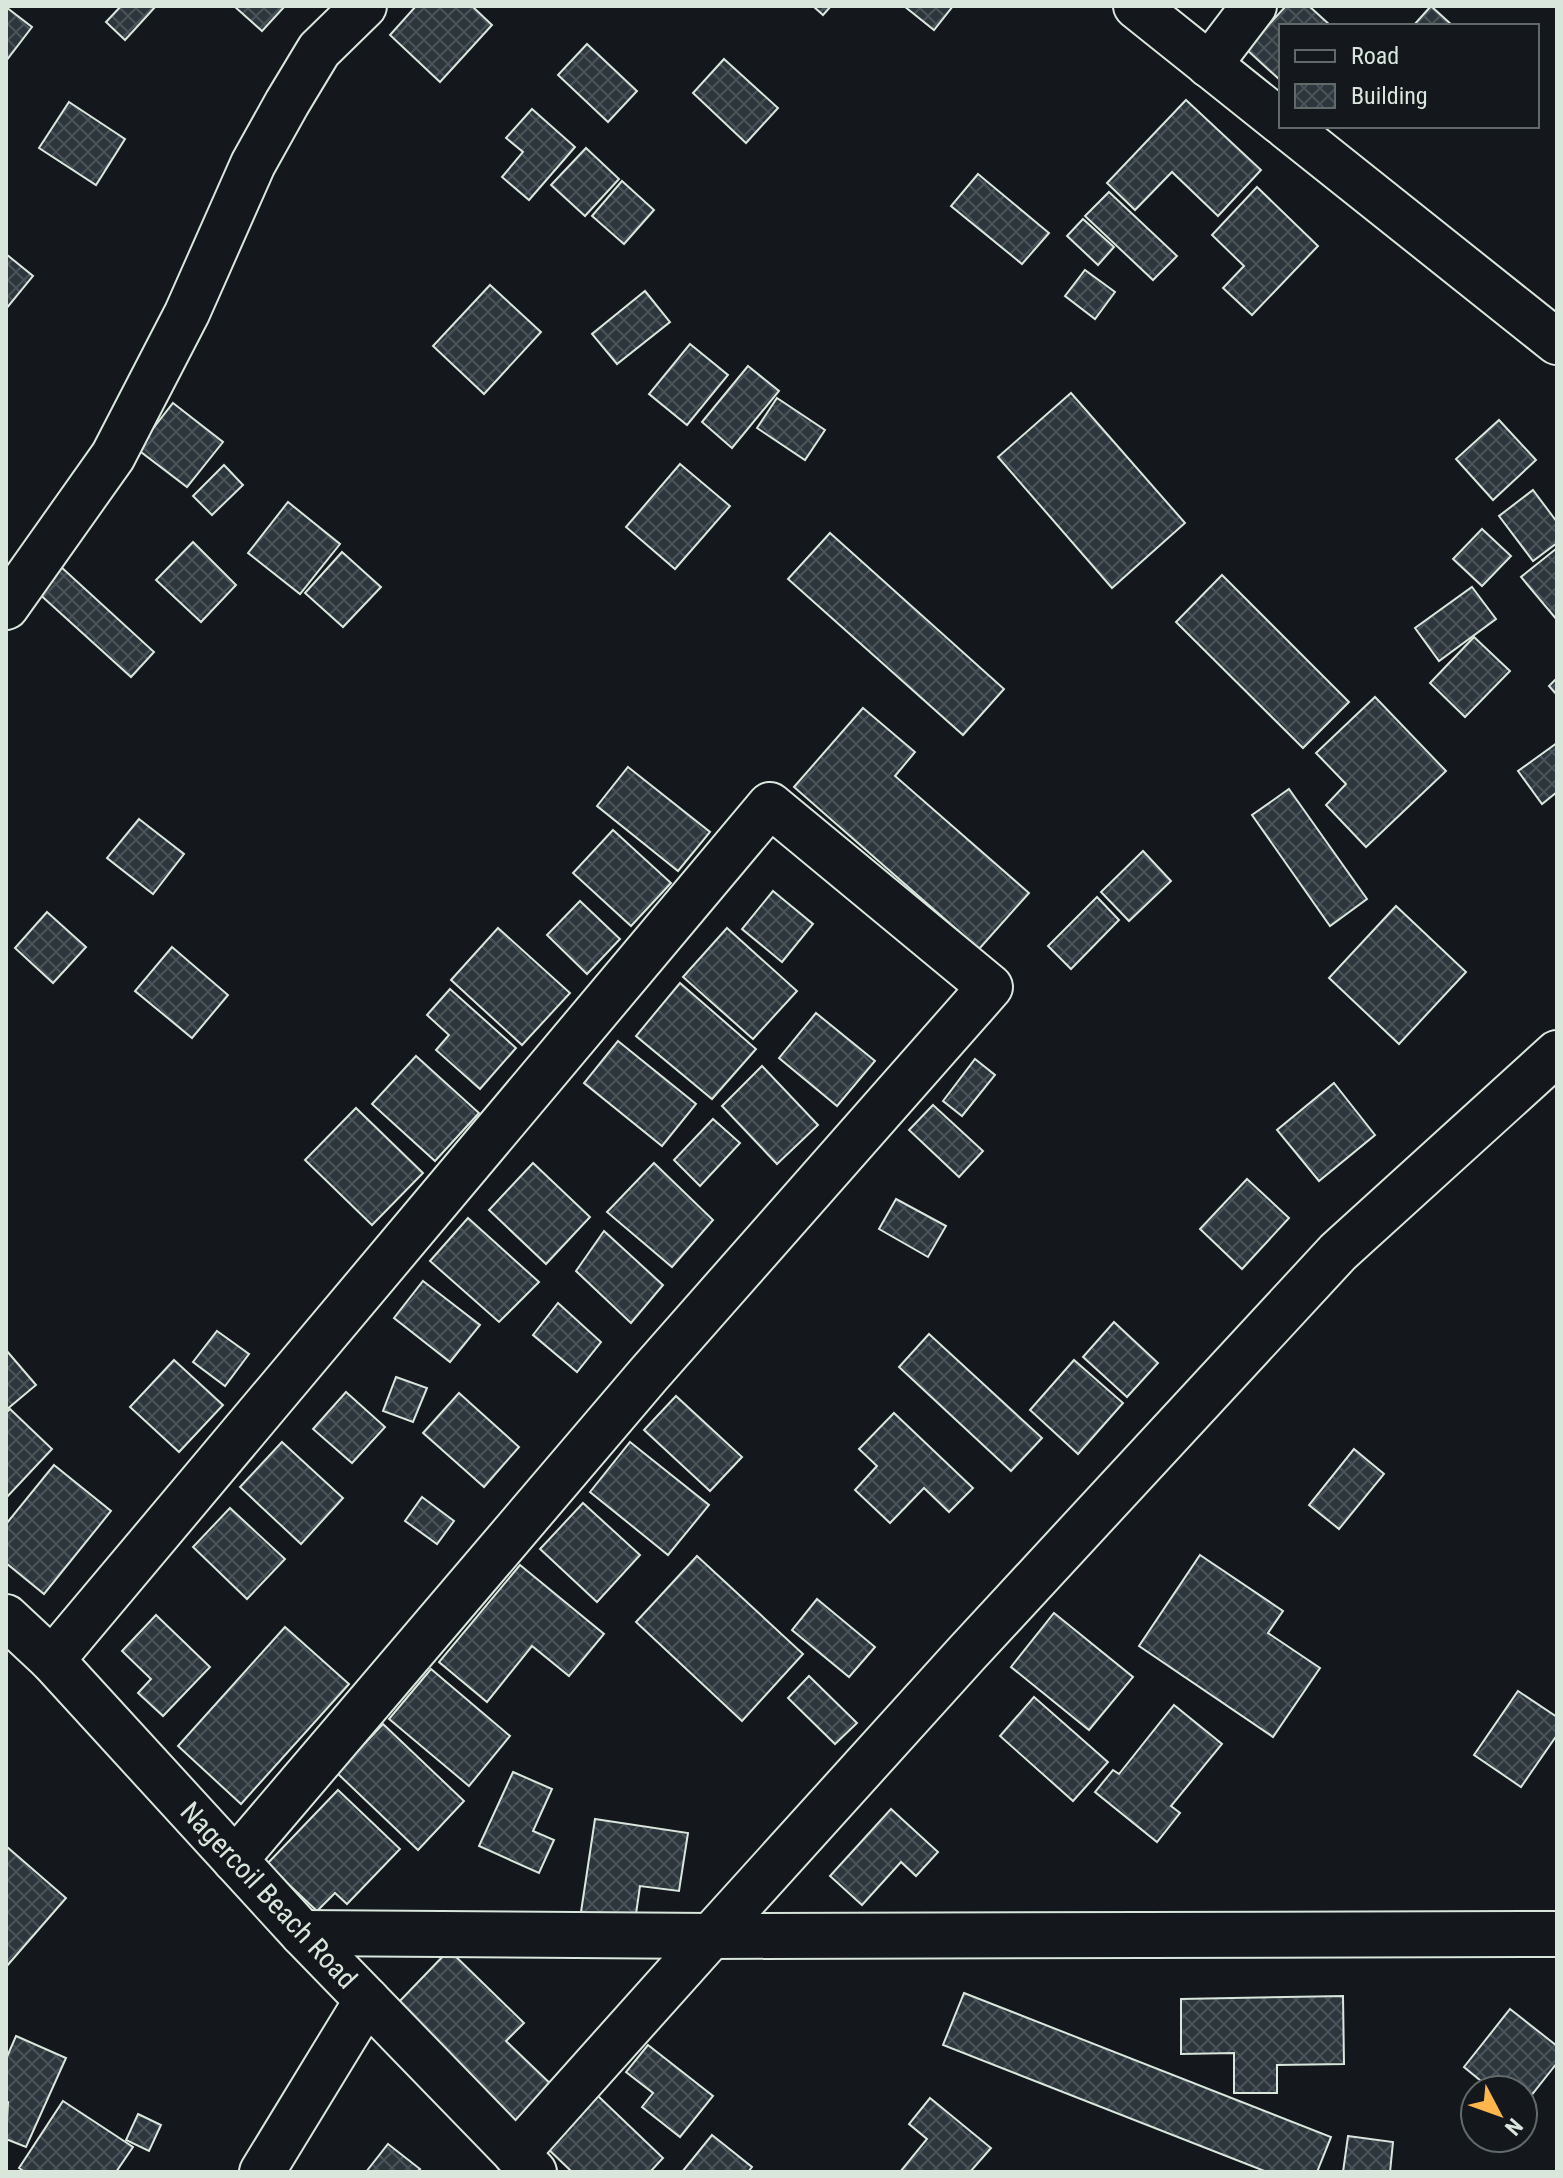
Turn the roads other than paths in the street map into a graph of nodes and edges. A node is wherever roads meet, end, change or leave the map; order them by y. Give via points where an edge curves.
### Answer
1 (364, 6) edge
2 (1136, 6) edge
3 (1254, 6) edge
4 (1209, 65) junction
5 (1279, 120) edge
6 (1289, 128) edge
7 (1557, 342) edge
8 (6, 607) edge
9 (1557, 1053) edge
10 (6, 1617) edge
11 (52, 1660) junction
12 (235, 1860) junction
13 (302, 1933) junction
14 (1557, 1934) edge
15 (711, 1936) junction
16 (367, 2000) junction
17 (525, 2163) edge
18 (262, 2172) edge

1 - 8 street via 319,50 287,103 113,456
2 - 4 street
3 - 4 street
4 - 5 street
6 - 7 street
9 - 15 street via 1338,1252
10 - 11 street, Nagercoil Beach Road
11 - 12 street, Nagercoil Beach Road
11 - 12 street via 770,805 990,987 649,1374
12 - 13 street, Nagercoil Beach Road
13 - 15 street
13 - 16 street, Nagercoil Beach Road
14 - 15 street
15 - 17 street
16 - 17 street, Nagercoil Beach Road
16 - 18 street

